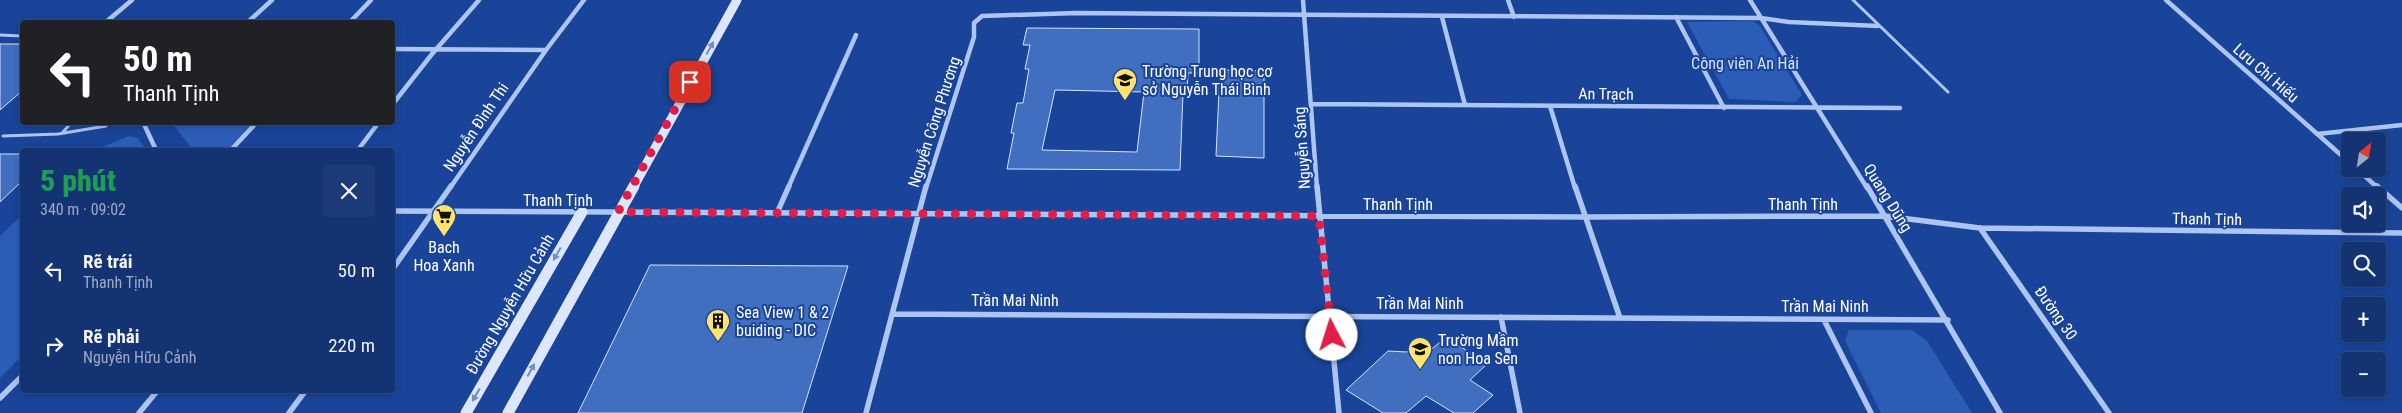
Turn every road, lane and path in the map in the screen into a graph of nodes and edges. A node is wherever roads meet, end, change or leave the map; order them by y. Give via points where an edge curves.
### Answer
1 (132, 0) edge
2 (272, 0) edge
3 (371, 0) edge
4 (479, 0) edge
5 (584, 0) edge
6 (737, 0) edge
7 (1303, 0) edge
8 (1508, 0) edge
9 (1750, 0) edge
10 (1853, 0) edge
11 (2166, 0) edge
12 (1304, 16) junction
13 (1442, 16) junction
14 (1514, 17) junction
15 (1676, 17) junction
16 (1761, 18) junction
17 (108, 20) edge
18 (250, 20) edge
19 (352, 20) edge
20 (1878, 26) junction
21 (0, 35) edge
22 (856, 35) dead end
23 (20, 36) edge
24 (395, 49) edge
25 (436, 50) junction
26 (546, 50) junction
27 (1948, 92) dead end
28 (395, 101) edge
29 (1312, 104) junction
30 (1465, 105) junction
31 (1550, 106) junction
32 (1724, 108) junction
33 (1900, 108) dead end
34 (1818, 109) junction
35 (69, 125) edge
36 (107, 125) edge
37 (145, 125) edge
38 (254, 125) edge
39 (377, 125) edge
40 (2402, 125) edge
41 (63, 132) junction
42 (2317, 134) junction
43 (3, 136) dead end
44 (155, 148) edge
45 (233, 148) edge
46 (360, 148) edge
47 (2341, 155) edge
48 (2367, 178) edge
49 (2402, 208) edge
50 (395, 211) edge
51 (435, 212) junction
52 (582, 212) junction
53 (618, 212) junction
54 (777, 213) junction
55 (917, 214) junction
56 (1319, 216) junction
57 (1885, 216) junction
58 (1584, 217) junction
59 (1980, 228) junction
60 (2402, 233) edge
61 (395, 266) edge
62 (893, 314) junction
63 (1330, 316) junction
64 (1500, 317) junction
65 (1620, 318) junction
66 (1824, 320) junction
67 (1948, 320) junction
68 (20, 378) edge
69 (156, 393) edge
70 (304, 393) edge
71 (0, 398) edge
72 (139, 413) edge
73 (289, 413) edge
74 (466, 413) edge
75 (508, 413) edge
76 (866, 413) edge
77 (1339, 413) edge
78 (1520, 413) edge
79 (1871, 413) edge
80 (2000, 413) edge
81 (2109, 413) edge

1 - 17 street
2 - 18 street
3 - 19 street
4 - 25 street
5 - 26 street, Nguyễn Đình Thi
53 -> 6 main road
7 - 12 street, Nguyễn Sáng
8 - 14 street
9 - 16 street, Quang Dũng
10 - 20 lane
11 - 42 street, Lưu Chí Hiếu
12 - 13 street
12 - 29 street, Nguyễn Sáng
12 - 55 street, Nguyễn Công Phương via 1076,13 982,16 974,23 967,63
13 - 14 street
13 - 30 street
14 - 15 street
15 - 16 street
15 - 32 street
16 - 20 street
16 - 34 street, Quang Dũng
20 - 27 lane
21 - 23 lane
22 - 54 street
24 - 25 street
25 - 26 street
25 - 28 street
26 - 51 street, Nguyễn Đình Thi
29 - 30 street, An Trạch
29 - 56 street, Nguyễn Sáng
30 - 31 street, An Trạch
31 - 32 street, An Trạch
31 - 58 street
32 - 34 street, An Trạch
33 - 34 street, An Trạch
34 - 57 street, Quang Dũng
35 - 41 lane
36 - 41 lane
37 - 44 street
38 - 45 street
39 - 46 street
40 - 42 street
41 - 43 lane
42 - 47 street, Lưu Chí Hiếu
48 - 49 street
50 - 51 street, Thanh Tịnh
51 - 52 street, Thanh Tịnh
51 - 61 street, Nguyễn Đình Thi
52 - 53 street, Thanh Tịnh
52 -> 74 main road, Đường Nguyễn Hữu Cảnh
53 - 54 street, Thanh Tịnh
75 -> 53 main road
54 - 55 street, Thanh Tịnh
55 - 56 street, Thanh Tịnh
55 - 62 street, Nguyễn Công Phương
56 - 58 street, Thanh Tịnh
56 - 63 street, Nguyễn Sáng
57 - 58 street, Thanh Tịnh
57 - 59 street, Thanh Tịnh
57 - 67 street, Quang Dũng
58 - 65 street
59 - 60 street, Thanh Tịnh
59 - 81 street, Đường 30
62 - 63 street, Trần Mai Ninh
62 - 76 street, Nguyễn Công Phương
63 - 64 street, Trần Mai Ninh
63 - 77 street, Nguyễn Sáng
64 - 65 street, Trần Mai Ninh
64 - 78 street
65 - 66 street, Trần Mai Ninh
66 - 67 street, Trần Mai Ninh
66 - 79 street
67 - 80 street, Quang Dũng
68 - 71 street
69 - 72 street
70 - 73 street

